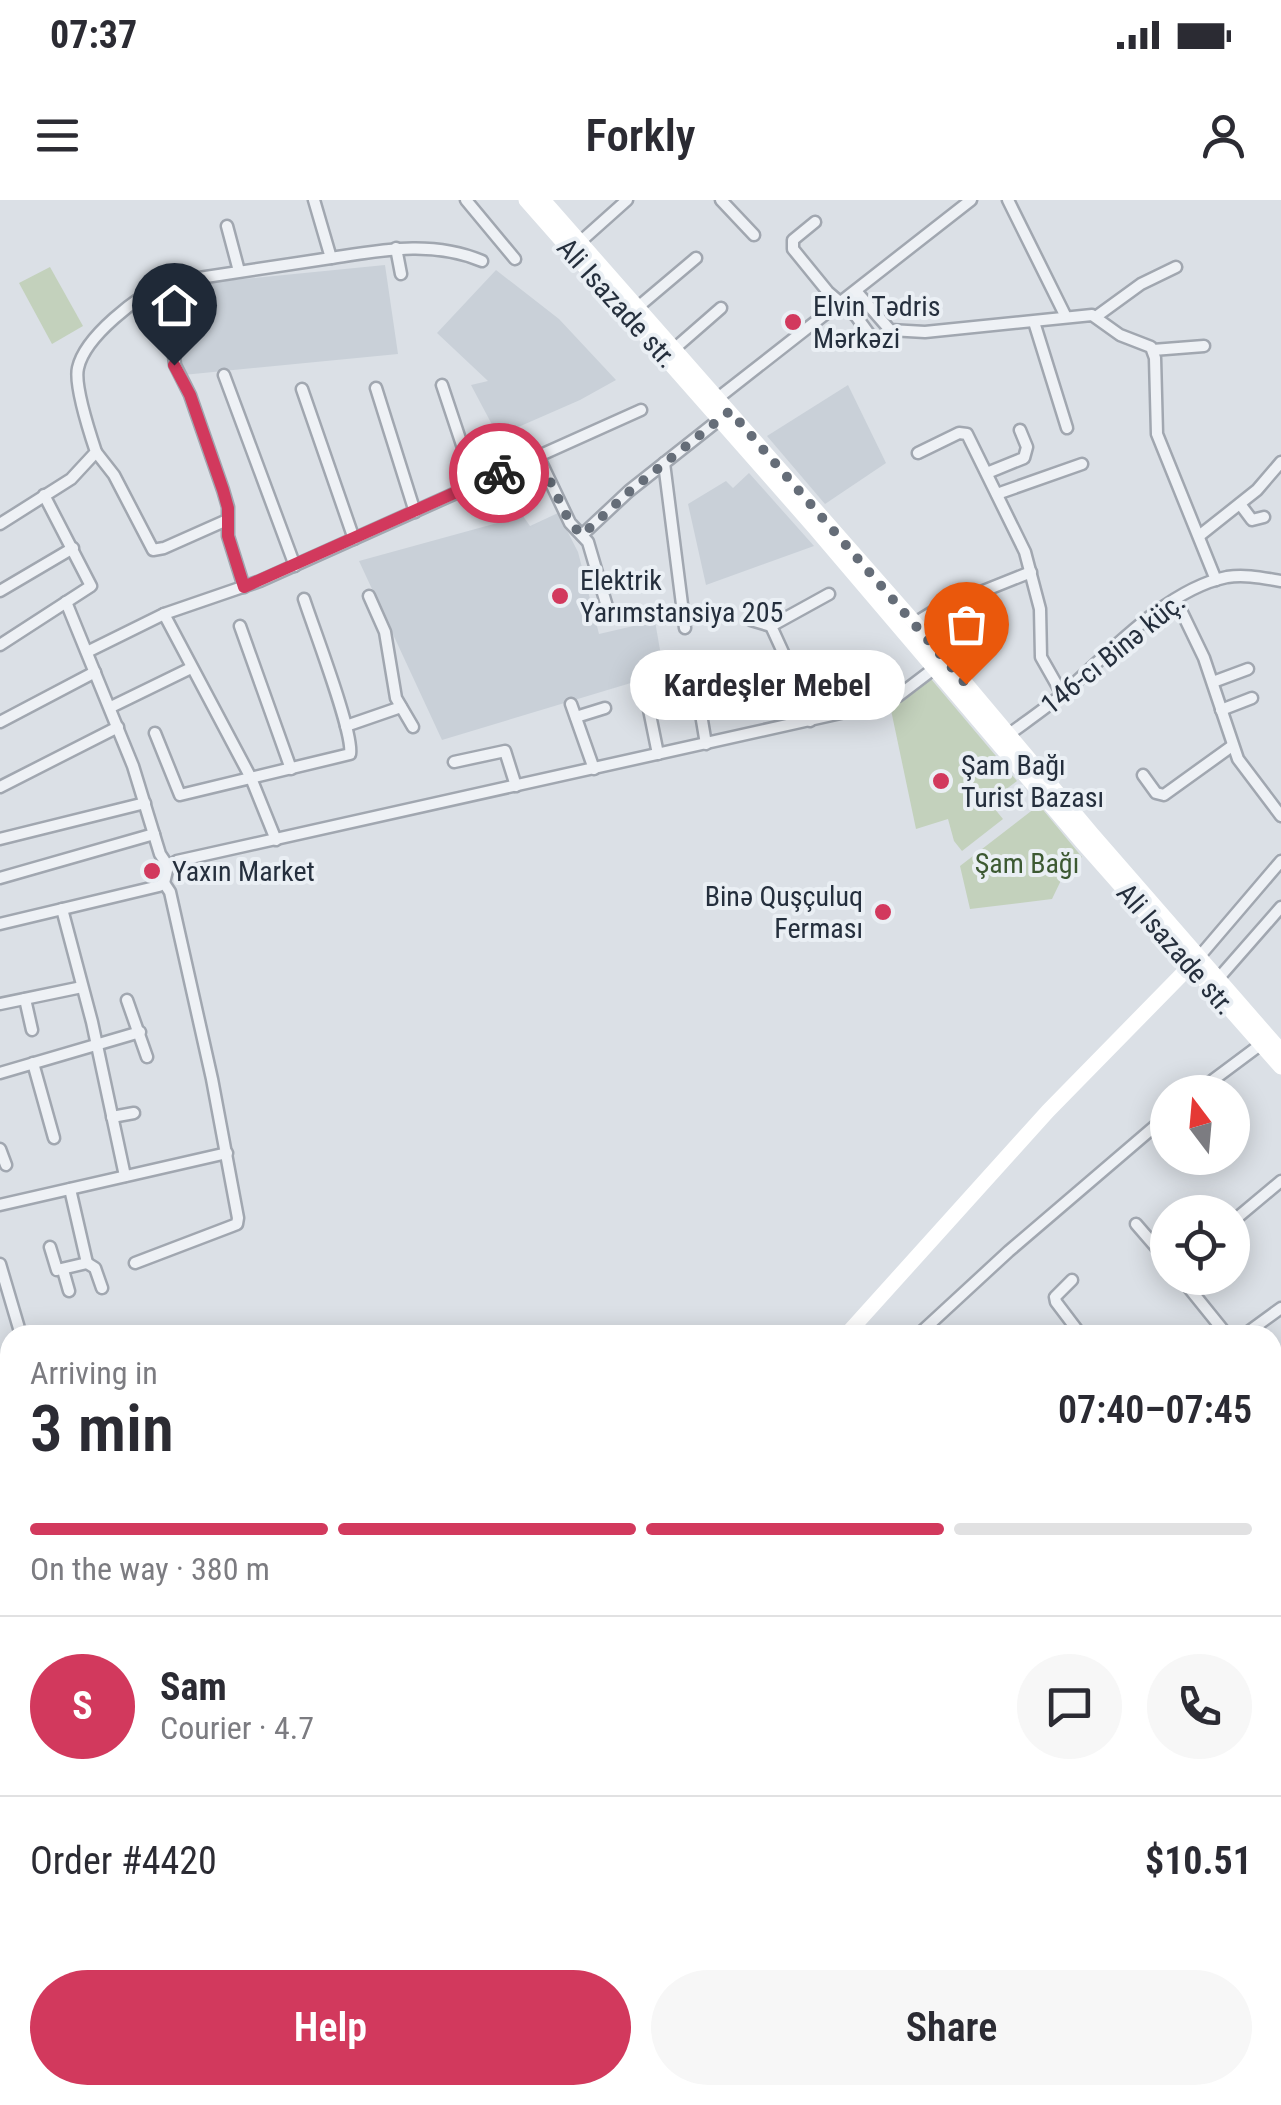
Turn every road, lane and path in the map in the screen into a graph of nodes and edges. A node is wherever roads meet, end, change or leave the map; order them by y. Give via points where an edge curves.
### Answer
1 (314, 200) edge
2 (466, 200) edge
3 (526, 200) edge
4 (543, 200) edge
5 (628, 200) edge
6 (721, 200) edge
7 (1008, 200) edge
8 (966, 201) edge
9 (815, 222) dead end
10 (226, 226) dead end
11 (754, 236) dead end
12 (580, 242) junction
13 (396, 248) junction
14 (331, 258) junction
15 (696, 258) dead end
16 (515, 259) dead end
17 (482, 261) dead end
18 (1176, 268) dead end
19 (239, 272) junction
20 (400, 274) dead end
21 (166, 283) junction
22 (856, 291) junction
23 (840, 304) junction
24 (638, 307) junction
25 (721, 308) dead end
26 (1096, 316) junction
27 (1066, 318) junction
28 (1034, 322) junction
29 (872, 338) dead end
30 (1204, 346) dead end
31 (674, 349) junction
32 (1153, 350) junction
33 (224, 376) dead end
34 (442, 385) dead end
35 (376, 388) dead end
36 (302, 389) dead end
37 (719, 409) junction
38 (641, 410) dead end
39 (1067, 428) dead end
40 (1020, 430) dead end
41 (96, 452) junction
42 (918, 453) dead end
43 (538, 456) junction
44 (1281, 462) edge
45 (664, 463) junction
46 (1082, 464) dead end
47 (987, 474) junction
48 (475, 484) junction
49 (997, 494) junction
50 (44, 495) junction
51 (1240, 504) junction
52 (415, 512) junction
53 (1264, 517) dead end
54 (227, 520) junction
55 (0, 524) edge
56 (582, 535) junction
57 (1199, 536) junction
58 (354, 539) junction
59 (73, 548) junction
60 (295, 566) junction
61 (1030, 572) junction
62 (1216, 580) junction
63 (1281, 581) edge
64 (244, 587) junction
65 (0, 592) edge
66 (829, 594) dead end
67 (369, 596) dead end
68 (304, 599) dead end
69 (1176, 600) junction
70 (66, 602) junction
71 (608, 610) dead end
72 (164, 614) junction
73 (750, 620) dead end
74 (915, 623) junction
75 (240, 626) dead end
76 (771, 626) junction
77 (685, 628) dead end
78 (0, 646) edge
79 (87, 652) junction
80 (812, 660) dead end
81 (941, 663) junction
82 (874, 664) dead end
83 (693, 667) dead end
84 (191, 668) junction
85 (791, 669) junction
86 (1248, 669) dead end
87 (95, 672) junction
88 (1213, 682) junction
89 (644, 685) dead end
90 (1062, 694) junction
91 (749, 696) dead end
92 (1252, 698) dead end
93 (888, 701) junction
94 (571, 704) dead end
95 (111, 708) junction
96 (402, 708) junction
97 (605, 708) dead end
98 (700, 708) junction
99 (1221, 710) junction
100 (576, 717) junction
101 (810, 720) junction
102 (0, 722) edge
103 (346, 726) junction
104 (118, 727) junction
105 (413, 727) dead end
106 (155, 733) dead end
107 (1008, 735) junction
108 (706, 744) junction
109 (1232, 746) junction
110 (658, 754) junction
111 (454, 762) dead end
112 (292, 769) junction
113 (594, 769) junction
114 (1143, 774) dead end
115 (251, 778) junction
116 (516, 786) junction
117 (0, 787) edge
118 (144, 803) junction
119 (1281, 816) edge
120 (154, 834) junction
121 (0, 838) edge
122 (276, 840) junction
123 (1281, 861) edge
124 (168, 866) junction
125 (0, 878) edge
126 (164, 884) junction
127 (1281, 907) edge
128 (62, 909) junction
129 (0, 924) edge
130 (1195, 962) junction
131 (1213, 983) junction
132 (82, 987) junction
133 (25, 999) junction
134 (127, 1000) dead end
135 (0, 1004) edge
136 (32, 1030) dead end
137 (140, 1032) junction
138 (95, 1044) junction
139 (1275, 1046) edge
140 (147, 1057) dead end
141 (33, 1062) junction
142 (1281, 1068) edge
143 (0, 1073) edge
144 (1230, 1075) edge
145 (134, 1112) dead end
146 (112, 1117) junction
147 (1150, 1130) edge
148 (54, 1138) dead end
149 (0, 1149) edge
150 (227, 1153) junction
151 (6, 1165) dead end
152 (125, 1176) junction
153 (1281, 1181) edge
154 (70, 1189) junction
155 (0, 1205) edge
156 (1250, 1207) edge
157 (1136, 1224) dead end
158 (1150, 1240) edge
159 (50, 1247) dead end
160 (87, 1263) junction
161 (135, 1263) dead end
162 (0, 1264) edge
163 (63, 1270) junction
164 (1072, 1280) dead end
165 (102, 1288) dead end
166 (69, 1291) dead end
167 (1195, 1295) edge
168 (1281, 1308) edge
169 (18, 1325) edge
170 (855, 1325) edge
171 (929, 1325) edge
172 (1073, 1325) edge
173 (1219, 1325) edge
174 (1259, 1325) edge

1 - 14 street
2 - 16 street
3 - 37 main road, Ali Isazade str.
4 - 12 main road, Ali Isazade str.
5 - 12 street
6 - 11 street
7 - 27 street
8 - 22 street
9 - 23 street via 792,245
10 - 19 street
12 - 24 main road, Ali Isazade str.
13 - 14 street
13 - 17 street via 426,247
13 - 20 street
14 - 19 street
15 - 24 street
18 - 26 street
19 - 21 street
21 - 41 street via 112,320 78,364
21 - 54 street via 174,365 223,490
22 - 23 street
22 - 28 street via 890,330
23 - 29 street
23 - 37 street
24 - 31 main road, Ali Isazade str.
25 - 31 street
26 - 27 street
26 - 32 street
27 - 28 street
28 - 39 street
30 - 32 street
31 - 37 main road, Ali Isazade str.
32 - 57 street via 1157,434
33 - 60 street
34 - 48 street
35 - 52 street
36 - 58 street
37 - 45 street
37 - 74 main road, Ali Isazade str.
37 - 81 main road, Ali Isazade str.
38 - 43 street
40 - 47 street via 1024,458
41 - 50 street via 80,472
41 - 54 street via 153,550
42 - 47 street via 964,433
43 - 48 street
43 - 56 street
44 - 51 street
45 - 56 street
45 - 77 street
46 - 49 street
47 - 49 street
48 - 52 street
49 - 61 street
50 - 55 street
50 - 59 street
51 - 53 street via 1252,520
51 - 57 street
52 - 58 street
54 - 64 street
56 - 71 street
57 - 62 street
58 - 60 street
59 - 65 street
59 - 70 street via 91,586
60 - 64 street
61 - 74 street
61 - 90 street via 1042,657
62 - 63 street, 146-cı Binə küç.
62 - 69 street, 146-cı Binə küç.
64 - 72 street
66 - 76 street
67 - 96 street via 385,632
68 - 103 street
69 - 88 street
69 - 90 street, 146-cı Binə küç.
70 - 78 street
70 - 79 street
72 - 79 street
72 - 84 street
73 - 76 street
74 - 81 main road, Ali Isazade str.
75 - 112 street
76 - 85 street
79 - 87 street
80 - 85 street
81 - 93 street
81 - 107 main road, Ali Isazade str.
81 - 130 main road, Ali Isazade str.
82 - 93 street
83 - 98 street
84 - 95 street
84 - 115 street
85 - 101 street
86 - 88 street
87 - 95 street
87 - 102 street
88 - 99 street
89 - 110 street
90 - 107 street, 146-cı Binə küç.
91 - 98 street
92 - 99 street
93 - 101 street
94 - 100 street
95 - 104 street
96 - 103 street
96 - 105 street
97 - 100 street
98 - 108 street
99 - 109 street
100 - 113 street
101 - 108 street
103 - 112 street via 350,754
104 - 117 street
104 - 118 street
106 - 115 street via 180,795
107 - 130 main road, Ali Isazade str.
108 - 110 street
109 - 114 street via 1164,794
109 - 119 street
110 - 113 street
111 - 116 street via 504,751
112 - 115 street
113 - 116 street
115 - 122 street
116 - 122 street
118 - 120 street
118 - 121 street
120 - 124 street
120 - 125 street
122 - 124 street
123 - 130 street
124 - 126 street
126 - 128 street
126 - 150 street
127 - 131 street
128 - 129 street
128 - 132 street
130 - 131 main road, Ali Isazade str.
130 - 170 main road via 1048,1111
131 - 139 main road, Ali Isazade str.
132 - 133 street
132 - 138 street
133 - 135 street
133 - 136 street
134 - 137 street
137 - 138 street
137 - 140 street
138 - 141 street
138 - 146 street
139 - 142 main road, Ali Isazade str.
139 - 144 street
141 - 143 street
141 - 148 street
145 - 146 street
146 - 152 street
147 - 171 street
149 - 151 street
150 - 152 street
150 - 161 street via 237,1224
152 - 154 street
153 - 156 street
154 - 155 street
154 - 160 street
157 - 158 street
159 - 163 street via 57,1270
160 - 163 street
160 - 165 street via 96,1268
162 - 169 street
163 - 166 street
164 - 172 street via 1055,1296
167 - 173 street
168 - 174 street

